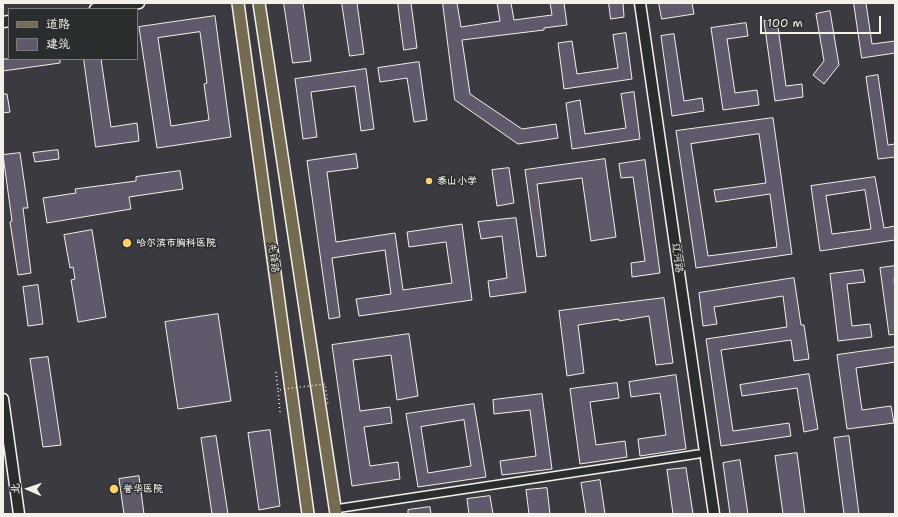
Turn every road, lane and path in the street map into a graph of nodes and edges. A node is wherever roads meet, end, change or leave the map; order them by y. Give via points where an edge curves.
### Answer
1 (138, 3) edge
2 (238, 3) edge
3 (259, 3) edge
4 (634, 3) edge
5 (640, 3) edge
6 (102, 8) edge
7 (276, 372) dead end
8 (278, 390) junction
9 (3, 399) edge
10 (328, 406) dead end
11 (280, 412) dead end
12 (698, 454) junction
13 (336, 511) edge
14 (19, 514) edge
15 (308, 514) edge
16 (707, 514) edge
17 (714, 514) edge

1 - 6 main road
2 - 15 main road, 先锋路
3 - 13 main road
4 - 12 main road, 辽河路
5 - 17 main road, 辽河路
7 - 8 path
8 - 10 path, bridge via 325,384
8 - 11 path, bridge
9 - 14 main road
12 - 13 street
12 - 16 main road, 辽河路

